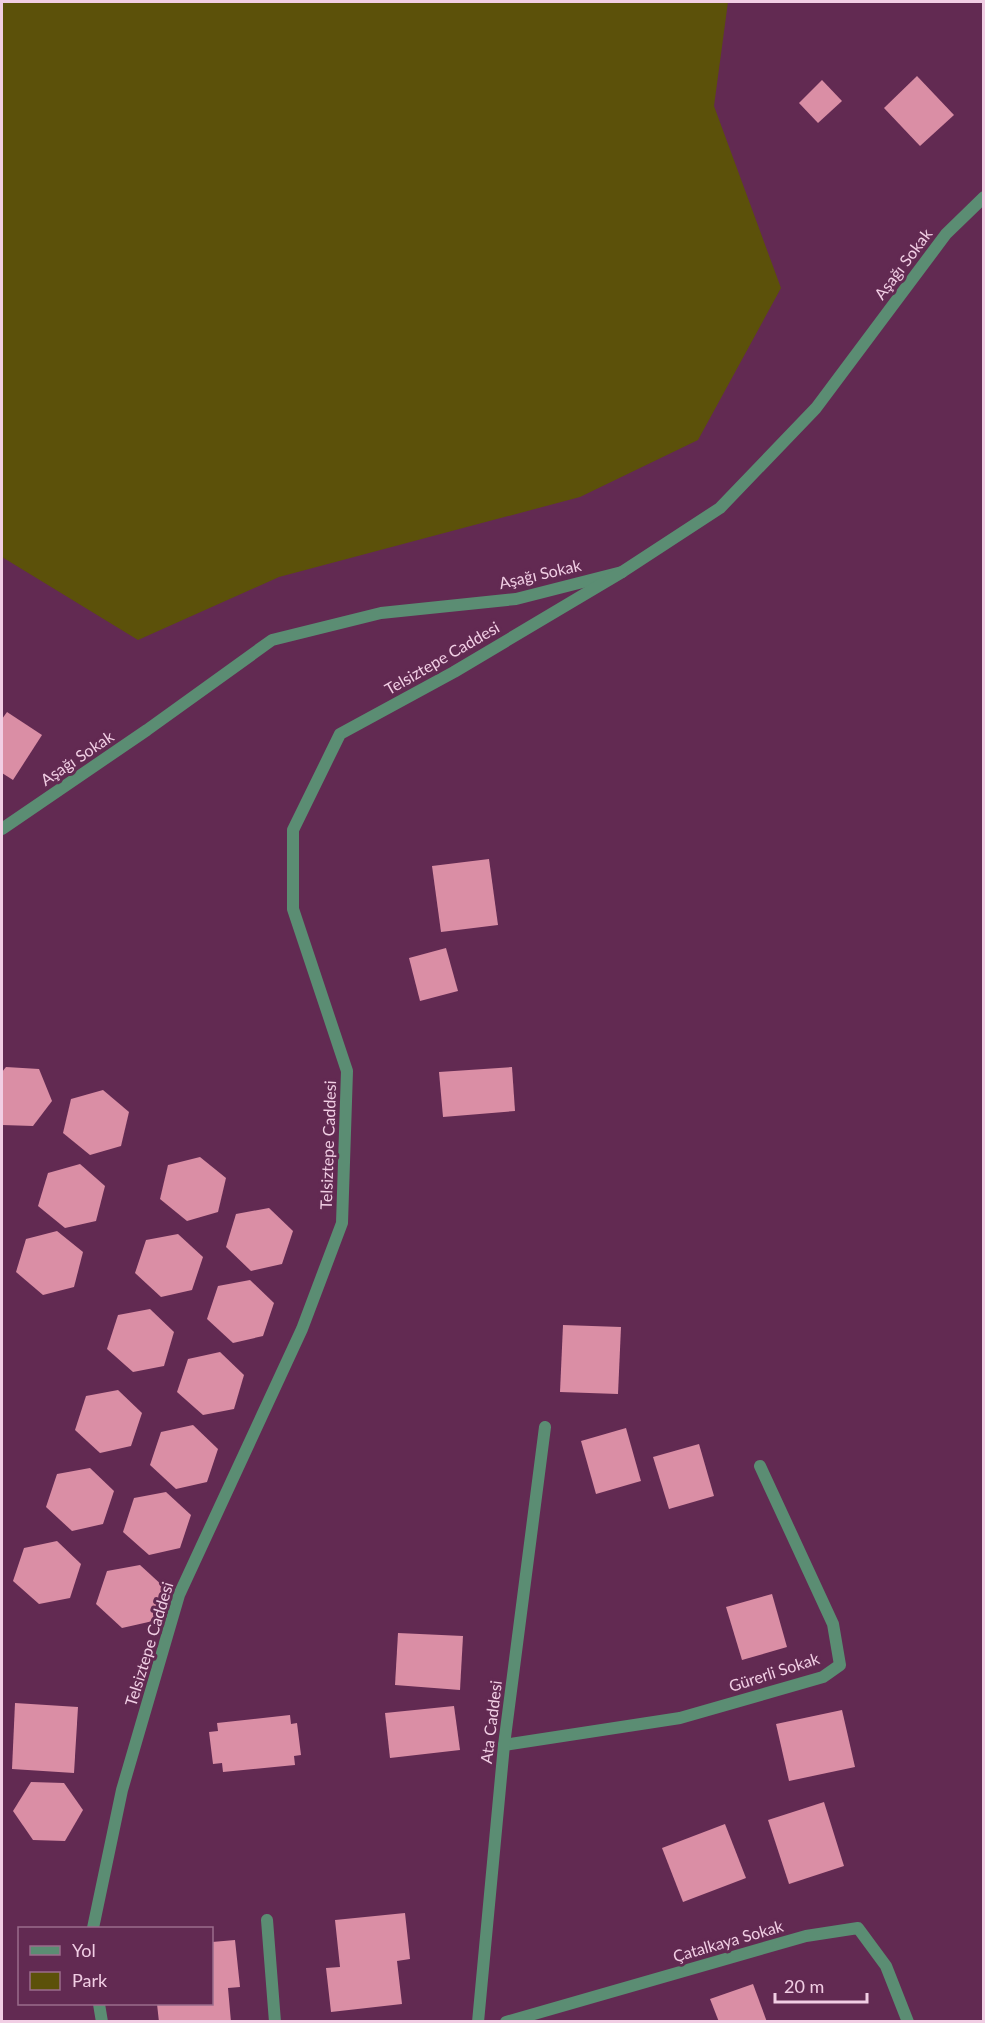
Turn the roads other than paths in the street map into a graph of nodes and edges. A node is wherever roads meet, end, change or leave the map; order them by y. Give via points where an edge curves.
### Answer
1 (984, 197) edge
2 (622, 572) junction
3 (2, 829) edge
4 (545, 1427) dead end
5 (760, 1466) dead end
6 (504, 1745) junction
7 (267, 1920) dead end
8 (93, 1927) edge
9 (99, 2005) edge
10 (102, 2022) edge
11 (274, 2022) edge
12 (478, 2022) edge
13 (506, 2022) edge
14 (908, 2022) edge

1 - 2 street, Aşağı Sokak via 946,234 816,408 720,508
2 - 3 street, Aşağı Sokak via 516,599 381,613 272,640
2 - 8 street, Telsiztepe Caddesi via 454,672 340,734 293,830 293,909 347,1071 342,1223 302,1329 179,1595 122,1790
4 - 6 street, Ata Caddesi
5 - 6 street, Gürerli Sokak via 833,1624 840,1665 823,1677 680,1718
6 - 12 street, Ata Caddesi
7 - 11 street
9 - 10 street
13 - 14 street, Çatalkaya Sokak via 806,1935 858,1928 886,1966

